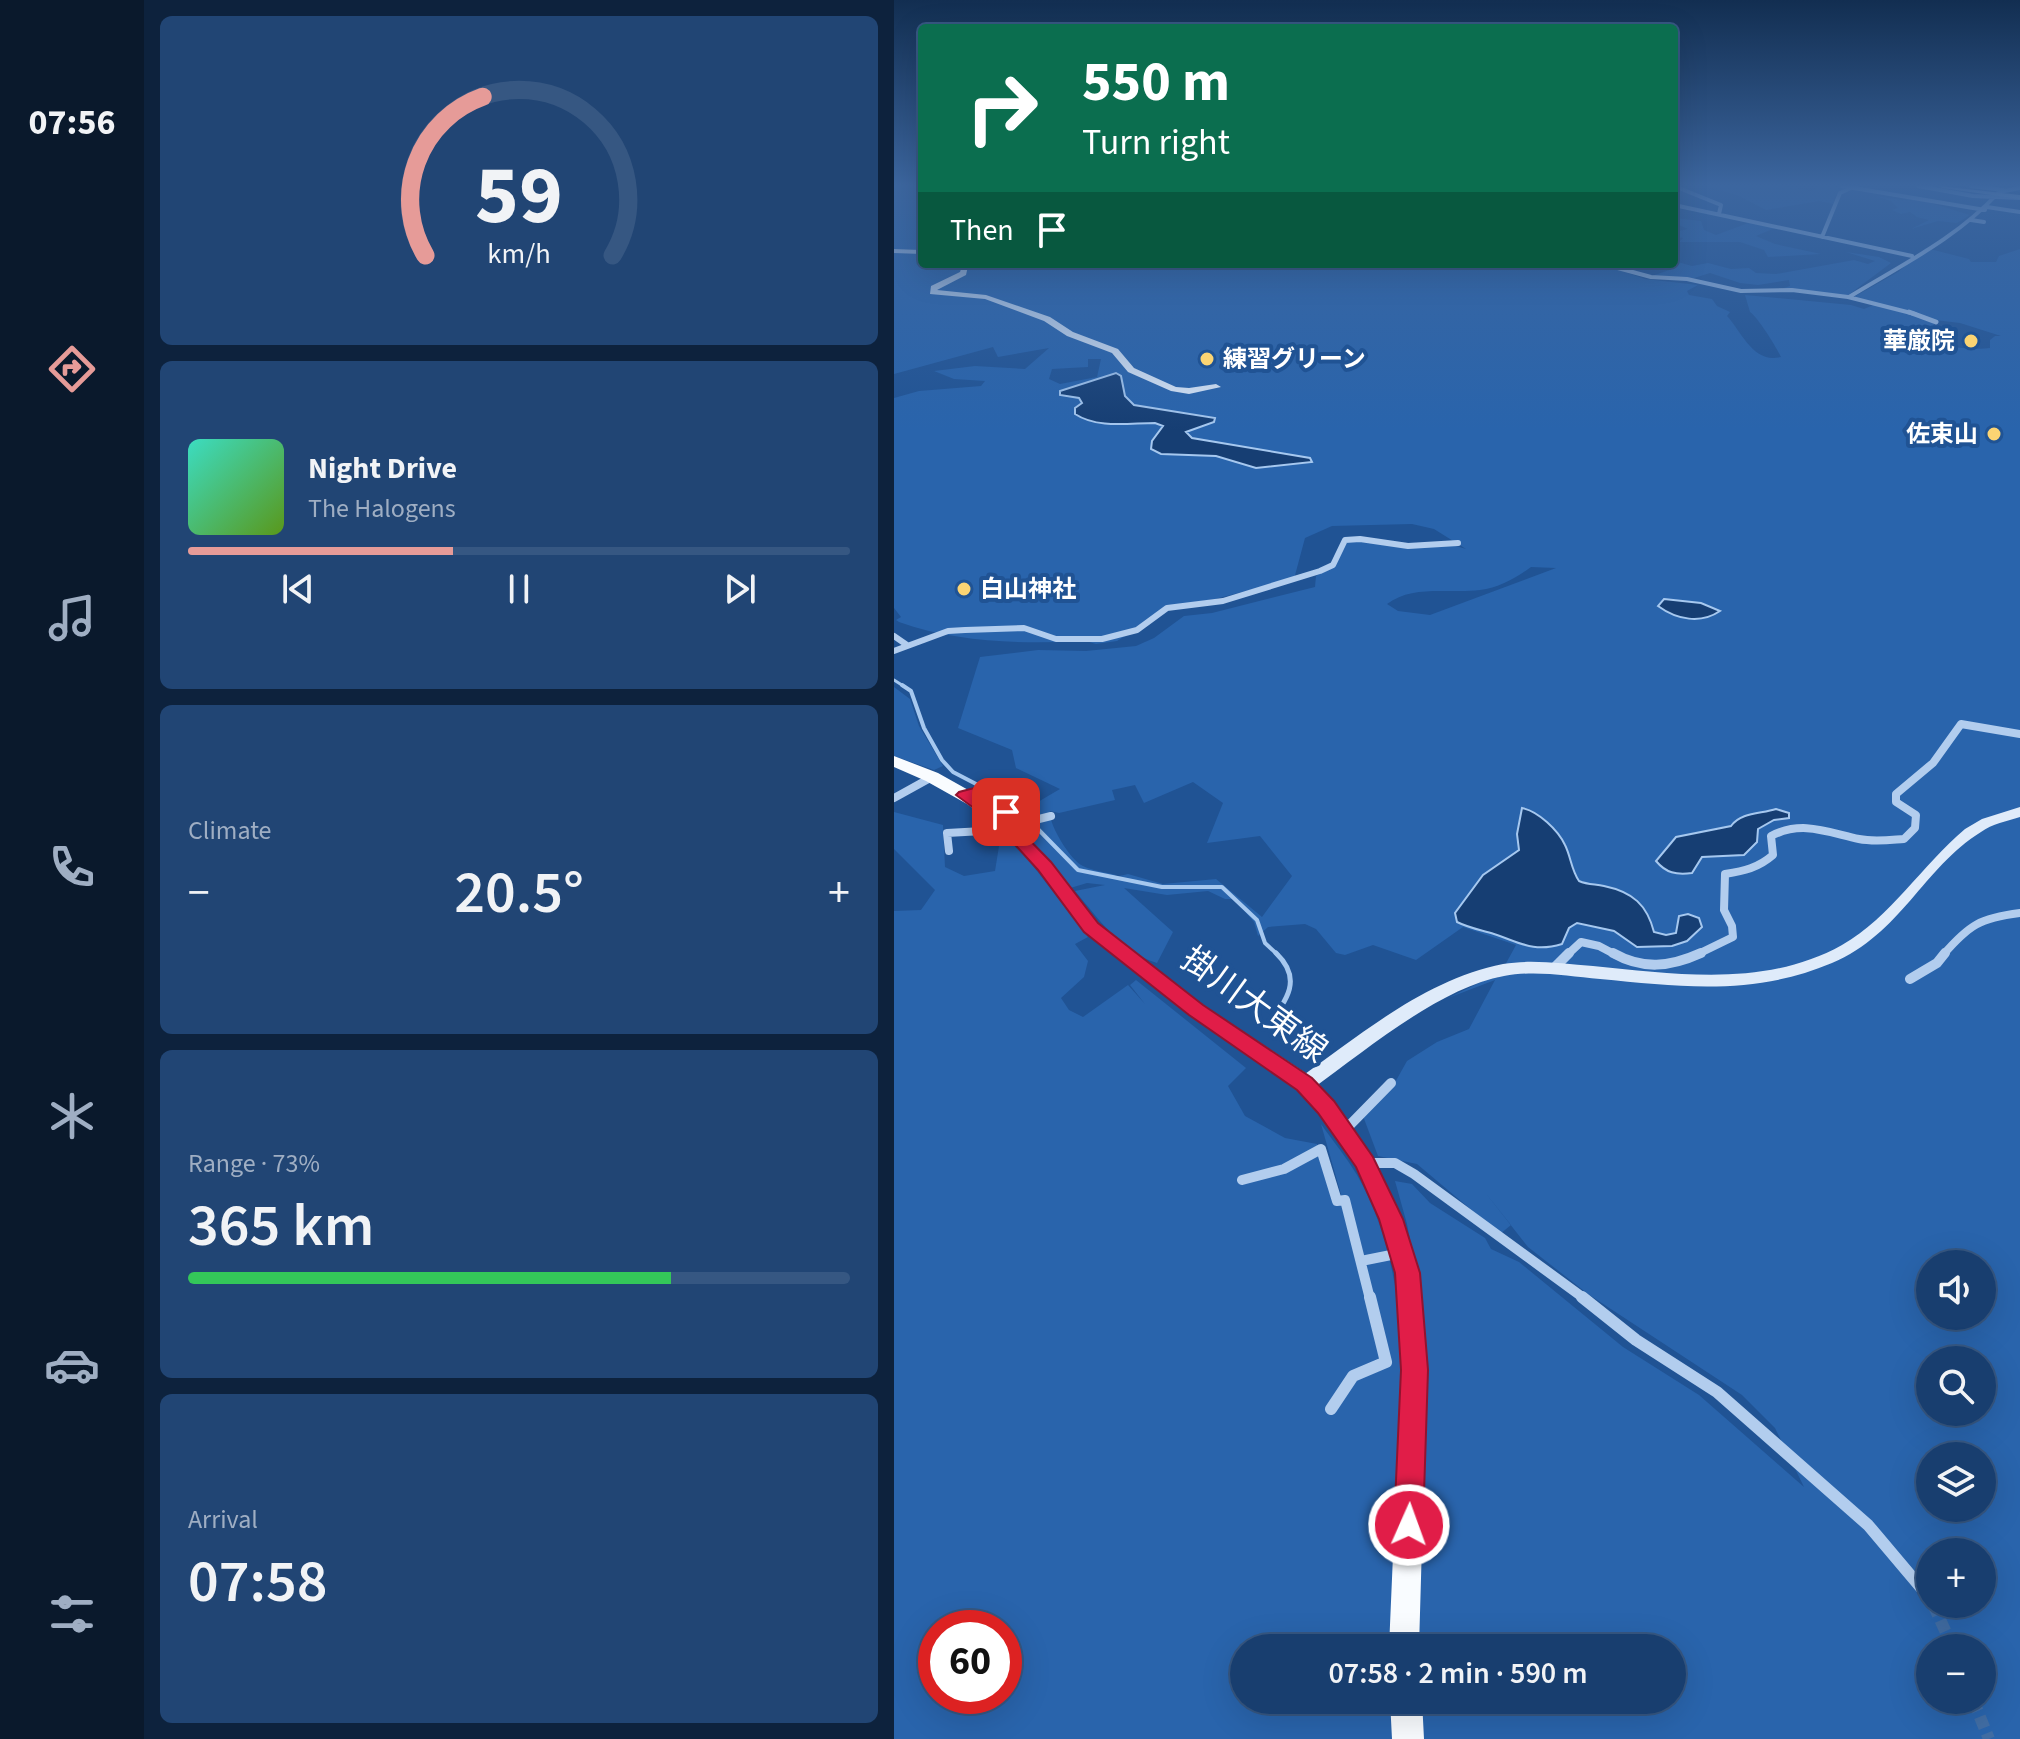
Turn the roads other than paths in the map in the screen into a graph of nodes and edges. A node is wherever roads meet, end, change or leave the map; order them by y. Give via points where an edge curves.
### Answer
1 (1895, 267) edge
2 (965, 268) edge
3 (1618, 268) edge
4 (1848, 297) junction
5 (1936, 322) dead end
6 (1216, 387) dead end
7 (1458, 543) dead end
8 (894, 636) edge
9 (907, 645) junction
10 (894, 651) edge
11 (2020, 734) edge
12 (894, 761) edge
13 (932, 777) junction
14 (894, 798) edge
15 (2020, 812) edge
16 (1051, 816) dead end
17 (1015, 824) junction
18 (949, 851) dead end
19 (2020, 913) edge
20 (1554, 968) junction
21 (1910, 979) dead end
22 (1391, 1083) dead end
23 (1305, 1084) junction
24 (1343, 1132) junction
25 (1365, 1163) junction
26 (1242, 1180) dead end
27 (1401, 1253) junction
28 (1361, 1261) junction
29 (1331, 1409) dead end
30 (1916, 1582) edge
31 (1405, 1634) edge
32 (1407, 1714) edge
33 (1408, 1739) edge

1 - 4 street
2 - 6 street via 933,292 986,297 1042,317 1115,351 1131,370 1174,389
3 - 4 street via 1741,291
4 - 5 street
7 - 9 street via 1399,546 1363,537 1345,540 1333,565 1320,571 1223,601 1167,608 1137,630 1102,639 1056,639 1024,628 948,631
8 - 9 street
9 - 10 street
11 - 20 street via 1961,724 1917,781 1896,794 1896,802 1916,815 1915,828 1904,839 1879,841 1801,826 1779,830 1771,836 1773,855 1763,864 1725,874 1724,910 1733,937 1710,950 1671,964 1646,965 1629,962 1597,943 1581,942
12 - 13 main road, 掛川大東線
13 - 14 street
13 - 17 main road, 掛川大東線
15 - 20 street via 1970,832 1865,939 1773,977 1683,980
16 - 17 street
17 - 18 street via 947,833
17 - 23 main road, 掛川大東線 via 1091,928 1196,1010
19 - 21 street via 1965,929 1937,963
20 - 23 street via 1491,973 1457,986
22 - 24 street
23 - 24 main road, 掛川大東線
24 - 25 main road, 掛川大東線
25 - 27 main road, 掛川大東線
25 - 30 street via 1395,1163 1414,1174 1636,1340 1712,1387 1868,1525
26 - 28 street via 1282,1172 1321,1149 1337,1201 1345,1200
27 - 28 street
27 - 31 main road, 掛川大東線 via 1414,1370
28 - 29 street via 1386,1362 1353,1376
32 - 33 main road

